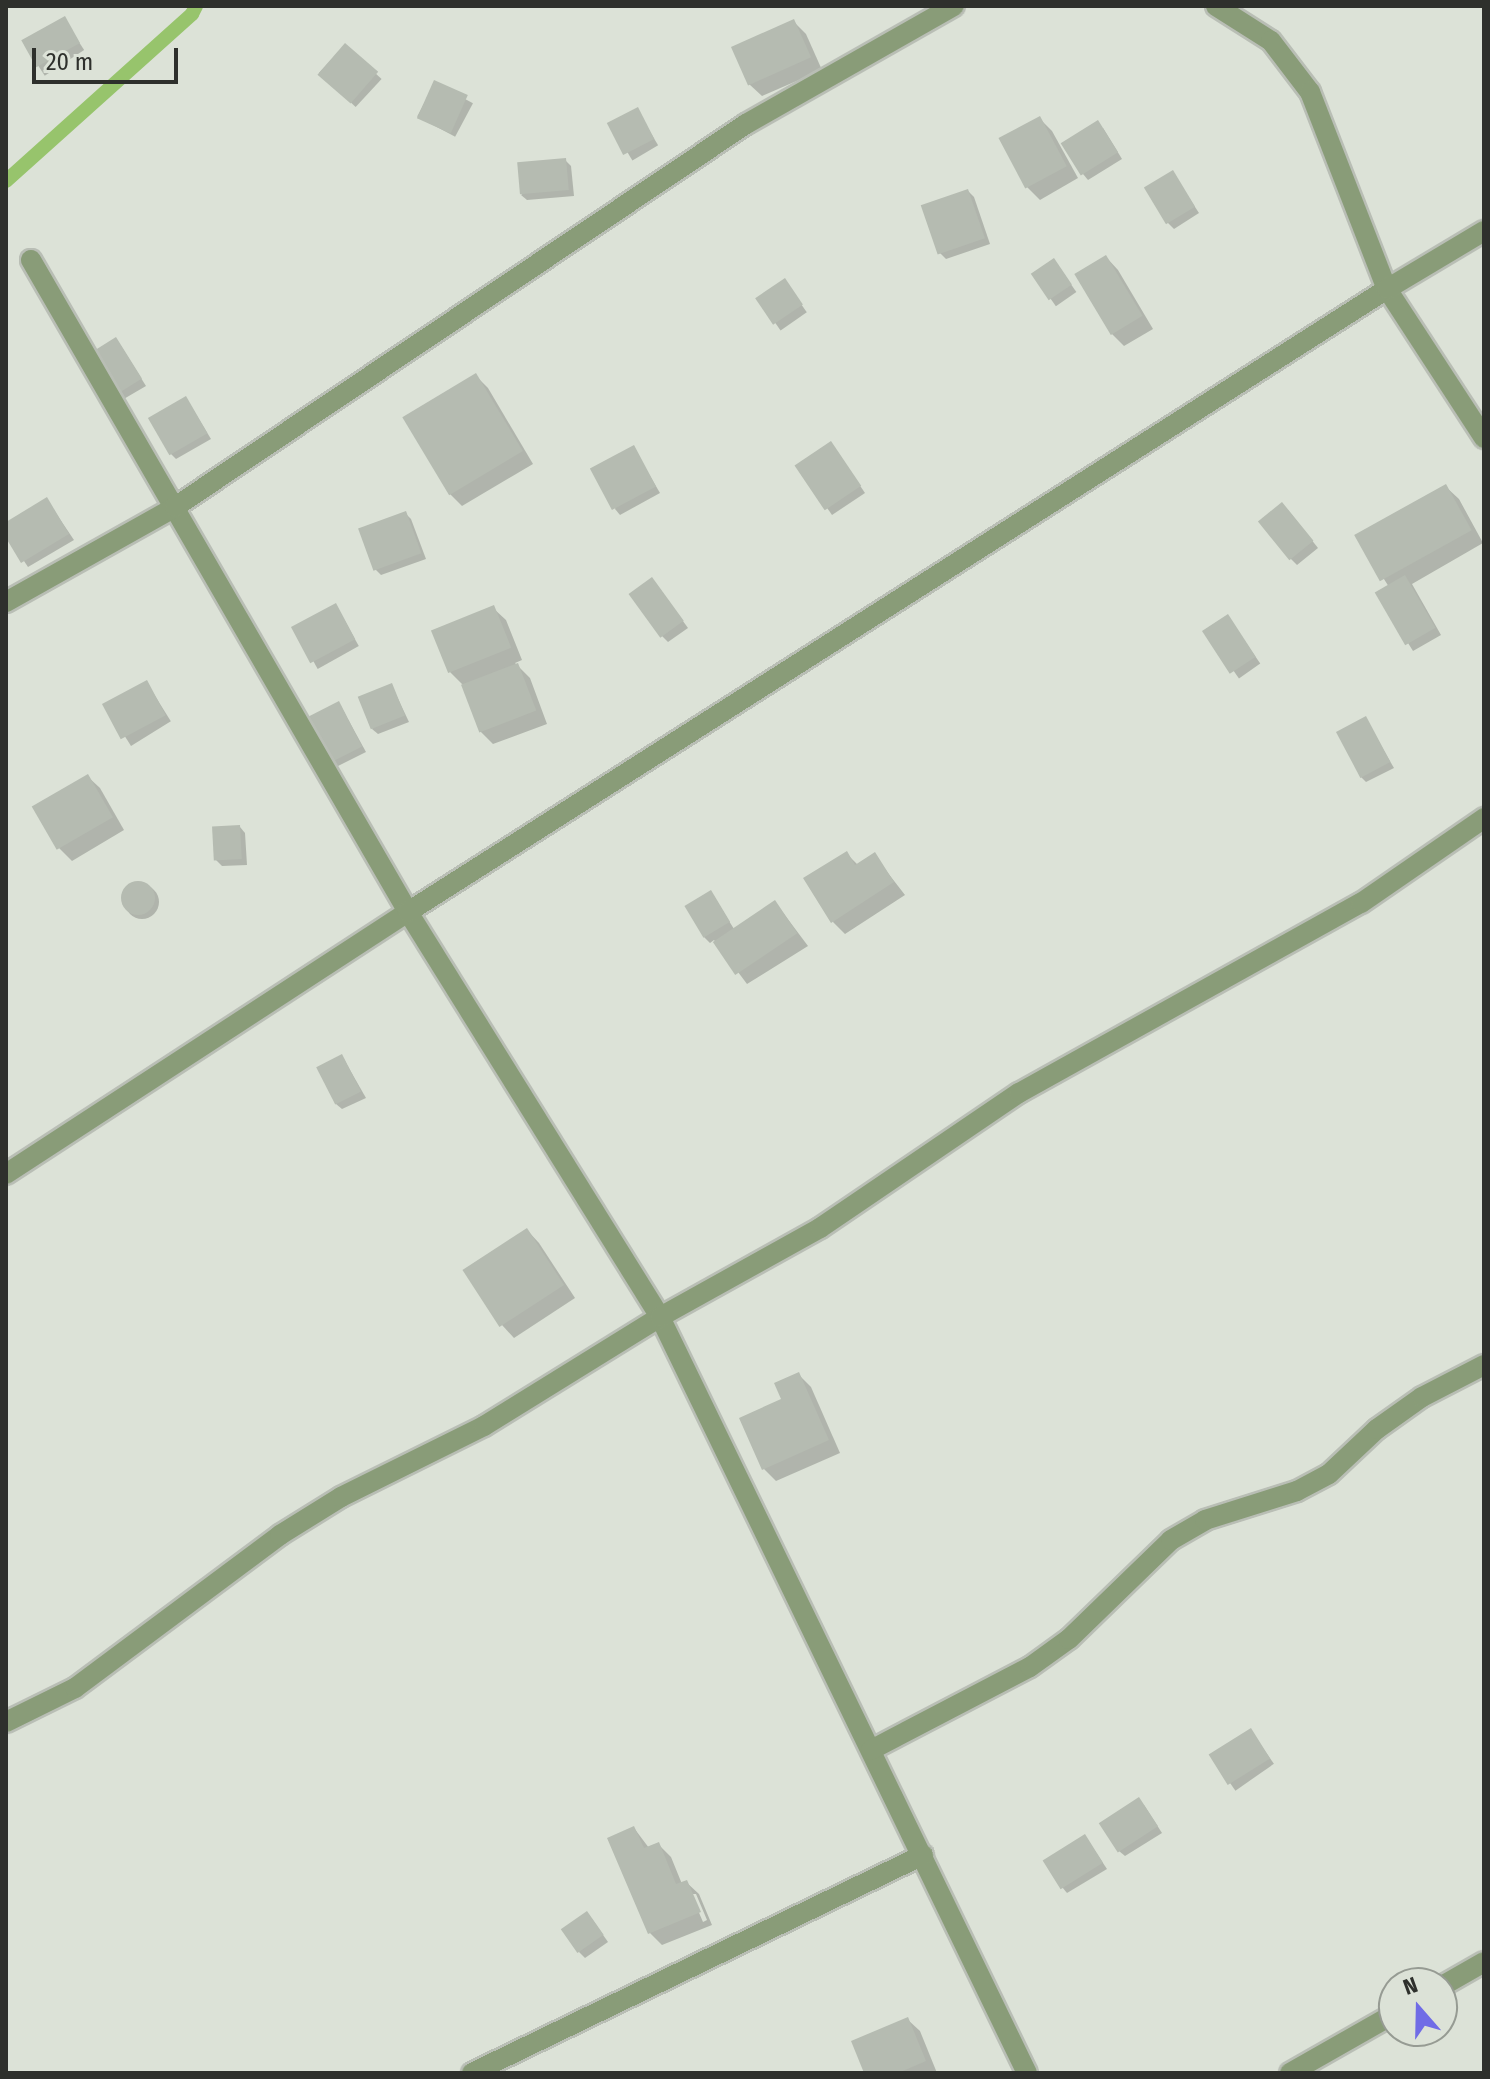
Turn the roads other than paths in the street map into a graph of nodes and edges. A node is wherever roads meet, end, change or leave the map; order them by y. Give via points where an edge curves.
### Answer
1 (954, 6) edge
2 (1216, 6) edge
3 (1484, 231) edge
4 (31, 260) dead end
5 (1387, 289) junction
6 (1484, 438) edge
7 (175, 507) junction
8 (6, 602) edge
9 (1484, 818) edge
10 (408, 912) junction
11 (6, 1174) edge
12 (660, 1317) junction
13 (1484, 1365) edge
14 (6, 1722) edge
15 (871, 1750) junction
16 (923, 1855) junction
17 (1484, 1962) edge
18 (1458, 1977) edge
19 (1378, 2023) edge
20 (472, 2073) edge
21 (1027, 2073) edge
22 (1290, 2073) edge

1 - 7 street via 746,124
2 - 5 street via 1271,41 1310,92
3 - 5 street
4 - 7 street
5 - 6 street
5 - 10 street
7 - 8 street
7 - 10 street
9 - 12 street via 1361,903 1019,1093 820,1228
10 - 11 street
10 - 12 street
12 - 14 street via 484,1426 341,1497 75,1688
12 - 15 street
13 - 15 street via 1422,1397 1377,1429 1329,1474 1297,1491 1205,1520 1171,1540 1069,1639 1030,1667
15 - 16 street
16 - 20 street
16 - 21 street
17 - 18 street
19 - 22 street

